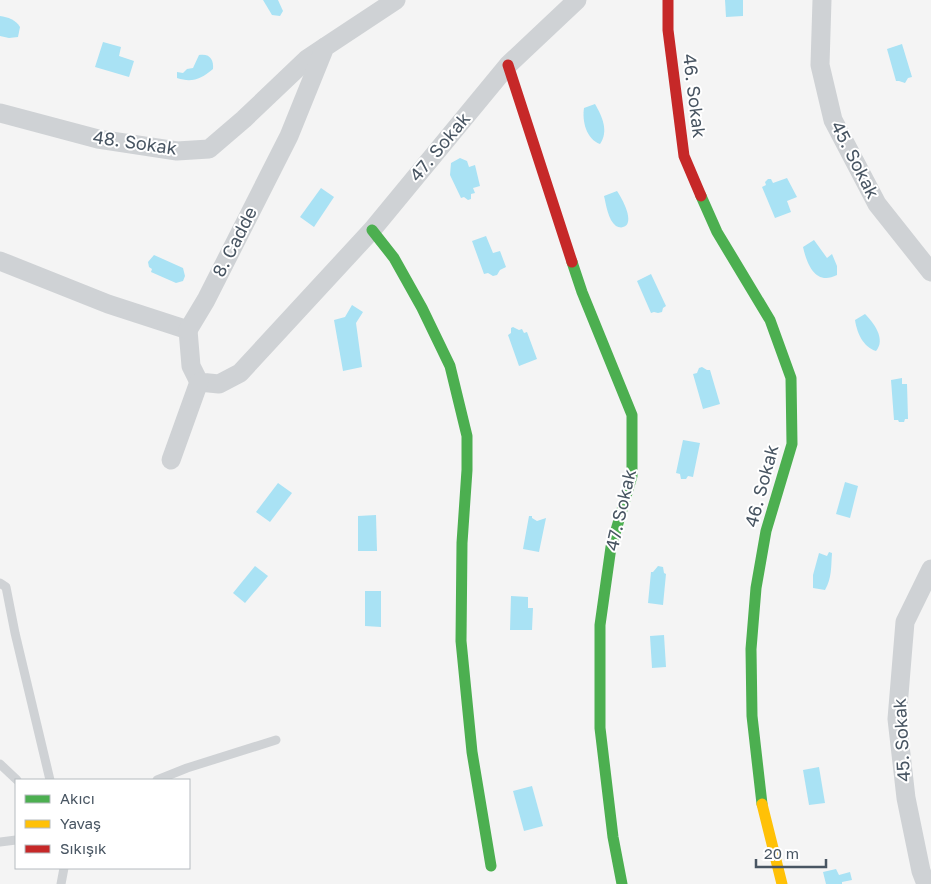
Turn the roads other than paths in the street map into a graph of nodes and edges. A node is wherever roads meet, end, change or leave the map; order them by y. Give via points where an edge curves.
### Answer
1 (396, 0) edge
2 (577, 0) edge
3 (668, 0) edge
4 (822, 0) edge
5 (325, 47) junction
6 (508, 65) junction
7 (0, 113) edge
8 (372, 230) junction
9 (0, 261) edge
10 (931, 272) edge
11 (188, 330) junction
12 (199, 382) junction
13 (171, 460) dead end
14 (931, 569) edge
15 (0, 583) edge
16 (276, 740) dead end
17 (0, 764) edge
18 (16, 779) edge
19 (50, 779) edge
20 (160, 779) edge
21 (15, 840) edge
22 (0, 842) edge
23 (490, 866) dead end
24 (64, 869) edge
25 (61, 884) edge
26 (622, 884) edge
27 (782, 884) edge
28 (926, 884) edge

1 - 5 street
2 - 6 street, 47. Sokak
3 - 27 street, 46. Sokak via 668,30 684,156 717,232 770,320 791,378 792,444 766,532 756,588 751,649 757,767 763,809
4 - 10 street, 45. Sokak via 820,65 833,120 877,204
5 - 7 street, 48. Sokak via 307,59 244,120 208,149 177,151 98,139
5 - 11 street, 8. Cadde via 289,136
6 - 8 street, 47. Sokak
6 - 26 street, 47. Sokak via 582,292 632,415 632,476 611,547 600,625 600,728
8 - 12 street, 47. Sokak via 240,373 219,384
8 - 23 street via 394,258 450,366 467,436 461,641 472,752
9 - 11 street via 108,304
11 - 12 street via 191,366
12 - 13 street
14 - 28 street, 45. Sokak via 905,622 897,719 906,798
15 - 19 lane via 6,587
16 - 20 lane
17 - 18 lane
21 - 22 lane
24 - 25 lane

